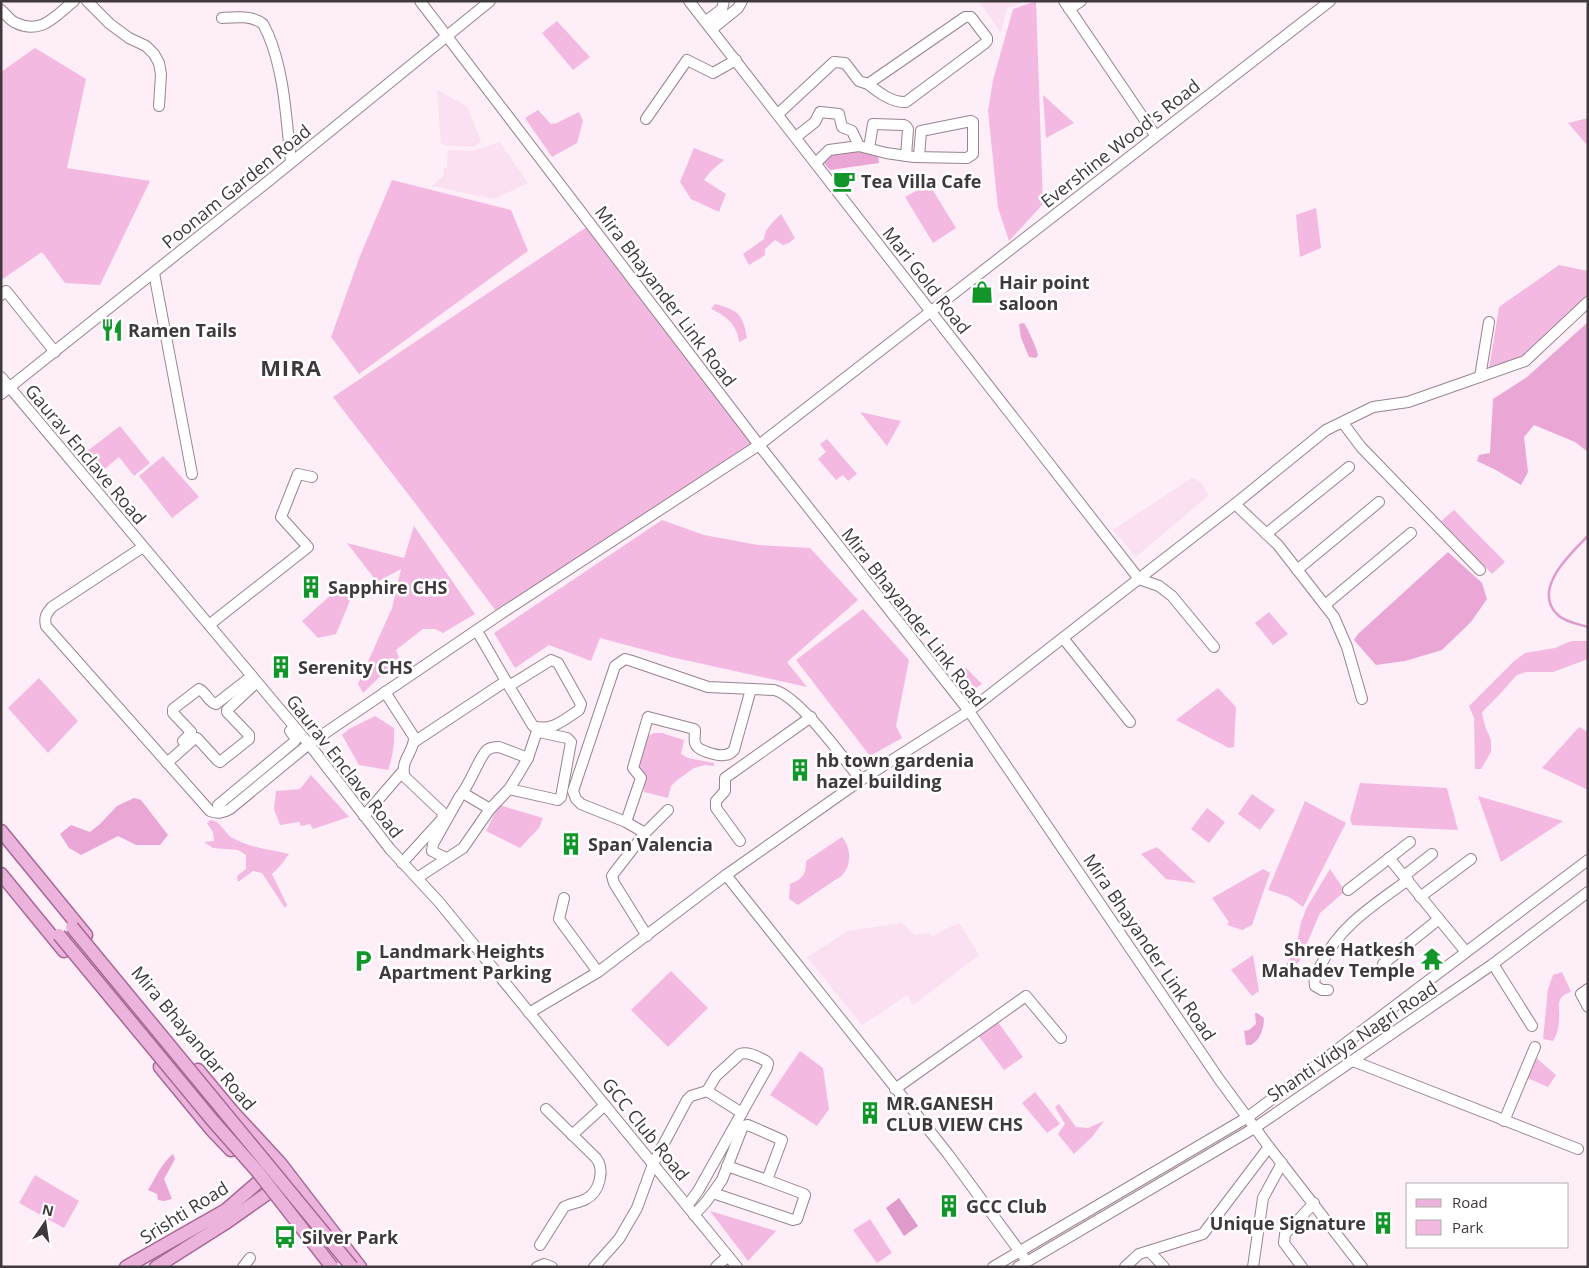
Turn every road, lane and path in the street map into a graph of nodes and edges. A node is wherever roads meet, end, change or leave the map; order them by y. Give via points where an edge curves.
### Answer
1 (74, 1) edge
2 (87, 1) edge
3 (420, 1) edge
4 (490, 1) edge
5 (689, 1) edge
6 (724, 1) edge
7 (1081, 1) edge
8 (1330, 1) edge
9 (739, 3) edge
10 (1067, 5) edge
11 (1, 10) edge
12 (222, 18) dead end
13 (709, 25) junction
14 (446, 36) junction
15 (736, 60) junction
16 (868, 84) junction
17 (159, 106) dead end
18 (778, 114) junction
19 (646, 119) dead end
20 (1155, 135) junction
21 (796, 137) junction
22 (864, 147) junction
23 (906, 156) junction
24 (919, 157) junction
25 (291, 162) junction
26 (816, 163) junction
27 (154, 273) junction
28 (1, 295) edge
29 (1588, 302) edge
30 (931, 311) junction
31 (1488, 322) dead end
32 (55, 352) junction
33 (1, 377) edge
34 (1480, 377) junction
35 (5, 391) edge
36 (1343, 423) junction
37 (759, 445) junction
38 (1349, 466) dead end
39 (192, 474) dead end
40 (312, 477) dead end
41 (1379, 502) dead end
42 (1235, 504) junction
43 (1411, 533) dead end
44 (1266, 534) junction
45 (143, 547) junction
46 (1297, 570) junction
47 (1480, 570) dead end
48 (1139, 579) junction
49 (1325, 605) junction
50 (209, 625) junction
51 (476, 631) junction
52 (1063, 638) junction
53 (1214, 647) dead end
54 (254, 679) junction
55 (508, 684) junction
56 (751, 689) junction
57 (385, 692) junction
58 (1362, 699) dead end
59 (969, 711) junction
60 (811, 717) junction
61 (1130, 722) dead end
62 (294, 727) junction
63 (414, 742) junction
64 (309, 744) junction
65 (528, 758) junction
66 (165, 760) junction
67 (403, 771) junction
68 (861, 780) junction
69 (508, 789) junction
70 (463, 793) junction
71 (236, 797) junction
72 (218, 805) dead end
73 (490, 809) junction
74 (668, 810) dead end
75 (364, 816) junction
76 (626, 822) junction
77 (1, 831) edge
78 (645, 833) junction
79 (740, 841) dead end
80 (1410, 842) dead end
81 (1432, 854) dead end
82 (446, 858) junction
83 (1389, 858) junction
84 (1471, 859) dead end
85 (1588, 860) edge
86 (402, 863) junction
87 (1, 874) edge
88 (726, 875) junction
89 (40, 878) junction
90 (417, 878) junction
91 (1406, 878) junction
92 (1348, 890) dead end
93 (1588, 892) edge
94 (19, 896) junction
95 (1420, 897) junction
96 (564, 898) dead end
97 (1439, 919) junction
98 (648, 936) junction
99 (1466, 952) junction
100 (1383, 964) dead end
101 (1493, 964) junction
102 (598, 972) junction
103 (1588, 989) edge
104 (1328, 990) dead end
105 (1588, 1007) edge
106 (529, 1013) junction
107 (1532, 1026) dead end
108 (1061, 1038) dead end
109 (1535, 1047) dead end
110 (1352, 1061) junction
111 (895, 1089) junction
112 (707, 1091) junction
113 (605, 1105) junction
114 (546, 1109) dead end
115 (742, 1113) junction
116 (1248, 1117) junction
117 (1504, 1121) junction
118 (1256, 1127) junction
119 (572, 1135) junction
120 (1200, 1146) junction
121 (1269, 1147) junction
122 (1578, 1149) dead end
123 (1206, 1156) junction
124 (280, 1163) junction
125 (1282, 1163) junction
126 (653, 1164) junction
127 (727, 1166) junction
128 (1154, 1173) junction
129 (291, 1177) junction
130 (768, 1180) junction
131 (260, 1182) junction
132 (1161, 1182) junction
133 (270, 1193) junction
134 (713, 1193) junction
135 (1314, 1203) junction
136 (687, 1206) junction
137 (694, 1215) junction
138 (540, 1245) dead end
139 (1020, 1251) junction
140 (1149, 1251) junction
141 (728, 1256) junction
142 (250, 1258) dead end
143 (1027, 1261) junction
144 (143, 1263) edge
145 (126, 1267) edge
146 (156, 1267) edge
147 (243, 1267) edge
148 (325, 1267) edge
149 (332, 1267) edge
150 (352, 1267) edge
151 (360, 1267) edge
152 (537, 1267) edge
153 (552, 1267) edge
154 (594, 1267) edge
155 (716, 1267) edge
156 (737, 1267) edge
157 (993, 1267) edge
158 (1018, 1267) edge
159 (1126, 1267) edge
160 (1164, 1267) edge
161 (1253, 1267) edge
162 (1302, 1267) edge
163 (1362, 1267) edge

1 - 11 street via 43,26 32,28 14,23
2 - 17 street via 110,24 154,54 161,74
3 - 14 street, Mira Bhayander Link Road
4 - 14 street, Poonam Garden Road
5 - 13 street, Mari Gold Road
6 - 13 street via 722,9
7 - 10 street
8 - 20 street, Evershine Wood's Road
9 - 13 street
10 - 20 street
12 - 25 street via 242,17 264,25 280,72
13 - 15 street, Mari Gold Road
14 - 25 street, Poonam Garden Road
14 - 37 street, Mira Bhayander Link Road
15 - 18 street, Mari Gold Road
15 - 19 street via 713,73 687,60
16 - 16 street via 965,17 971,17 987,38 984,44 906,102 882,95
16 - 18 street via 859,80 845,63 834,62
18 - 21 street, Mari Gold Road
20 - 30 street, Evershine Wood's Road
21 - 22 street via 816,122 820,112 839,114 842,127 852,131
21 - 26 street, Mari Gold Road
22 - 23 street
22 - 23 street via 873,124 904,125 908,129
22 - 26 street via 829,150
23 - 24 street
24 - 24 street via 921,131 973,122 971,157
25 - 27 street, Poonam Garden Road
26 - 30 street, Mari Gold Road
27 - 32 street, Poonam Garden Road
27 - 39 street
28 - 32 street via 6,291
29 - 34 street via 1525,361
30 - 37 street, Evershine Wood's Road
30 - 48 street, Mari Gold Road
31 - 34 street
32 - 35 street, Poonam Garden Road
33 - 35 street, Gaurav Enclave Road
34 - 36 street via 1408,402 1373,407
35 - 45 street, Gaurav Enclave Road
36 - 42 street via 1326,430
36 - 47 street via 1361,447
37 - 51 street, Evershine Wood's Road
37 - 59 street, Mira Bhayander Link Road
38 - 44 street
40 - 50 street via 298,474 281,516 308,547
41 - 46 street
42 - 44 street
42 - 48 street
43 - 49 street
44 - 46 street
45 - 50 street, Gaurav Enclave Road
45 - 66 street via 52,607 44,619 46,626
46 - 49 street
48 - 52 street
48 - 53 street via 1172,596
49 - 58 street via 1334,617 1347,648
50 - 54 street, Gaurav Enclave Road
51 - 55 street
51 - 57 street, Evershine Wood's Road
52 - 59 street
52 - 61 street
54 - 62 street, Gaurav Enclave Road
54 - 66 street via 216,704 199,689 172,709 191,733
54 - 66 street via 227,710 249,739 220,762 197,738
55 - 55 street via 530,724 538,728 555,726 581,706 558,663 551,660
55 - 63 street
56 - 60 street via 781,692
56 - 76 street via 734,750 725,756 699,748 695,743 694,728 647,717 633,768 642,778
56 - 76 street via 708,687 625,659 615,666 574,791 581,804
57 - 63 street via 409,728
57 - 64 street, Evershine Wood's Road
59 - 68 street
59 - 116 street, Mira Bhayander Link Road
60 - 68 street
60 - 79 street via 725,778 725,790 716,801 716,808
62 - 64 street, Gaurav Enclave Road
62 - 71 street via 290,731 296,739 294,742
63 - 67 street
64 - 71 street, Evershine Wood's Road
64 - 75 street, Gaurav Enclave Road
65 - 69 street
65 - 69 street via 537,733 570,740 560,797 555,800
65 - 70 street via 499,748 486,750
66 - 71 street via 210,811 224,812
67 - 75 street
67 - 86 street via 443,816
68 - 88 street
69 - 73 street
70 - 73 street
70 - 82 street via 433,844 432,851
71 - 72 street
73 - 82 street via 463,848
74 - 78 street
75 - 86 street, Gaurav Enclave Road
76 - 78 street
77 - 89 main road, Mira Bhayandar Road
78 - 98 street via 612,876
80 - 83 street
81 - 91 street
82 - 90 street
83 - 91 street
83 - 92 street
84 - 95 street
85 - 99 street, Shanti Vidya Nagri Road
86 - 90 street, Gaurav Enclave Road
87 - 94 main road
88 - 98 street
88 - 111 street
89 - 124 main road, Mira Bhayandar Road via 232,1111
89 - 150 main road, bridge via 52,903
90 - 106 street, Gaurav Enclave Road
91 - 95 street
91 - 104 street via 1344,930 1327,951 1314,979 1315,986
93 - 101 street, Shanti Vidya Nagri Road
94 - 131 main road via 211,1129
94 - 149 main road, bridge via 43,915 258,1172
95 - 97 street
96 - 102 street via 559,919
97 - 99 street
97 - 100 street
98 - 102 street
99 - 116 street, Shanti Vidya Nagri Road
101 - 107 street
101 - 110 street, Shanti Vidya Nagri Road
102 - 106 street
103 - 105 street via 1580,994
106 - 113 street, GCC Club Road
108 - 111 street via 1026,996
109 - 117 street
110 - 117 street
110 - 118 street, Shanti Vidya Nagri Road
111 - 139 street
112 - 115 street
112 - 115 street via 716,1076 740,1054 749,1053 766,1061 767,1068
112 - 126 street via 687,1100
113 - 119 street
113 - 126 street, GCC Club Road
114 - 119 street
115 - 136 street
116 - 118 street, Mira Bhayander Link Road
116 - 120 street, Shanti Vidya Nagri Road
117 - 122 street
118 - 121 street, Mira Bhayander Link Road
118 - 123 street, Shanti Vidya Nagri Road
119 - 138 street via 599,1162 600,1178 590,1197 564,1207
120 - 123 street
120 - 128 street, Shanti Vidya Nagri Road
121 - 125 street, Mira Bhayander Link Road
121 - 140 street via 1203,1234
123 - 132 street, Shanti Vidya Nagri Road
124 - 129 main road, Mira Bhayandar Road
124 - 131 main road, Srishti Road
125 - 135 street, Mira Bhayander Link Road
125 - 161 street via 1263,1198
126 - 136 street, GCC Club Road
126 - 154 street via 637,1208 619,1239
127 - 130 street
127 - 130 street via 743,1126 748,1125 782,1140
127 - 134 street
128 - 132 street
128 - 139 street, Shanti Vidya Nagri Road
129 - 133 main road, Srishti Road
129 - 151 main road, Mira Bhayandar Road
130 - 134 street via 805,1195 797,1219
131 - 133 main road
131 - 144 main road, Srishti Road via 226,1210
132 - 143 street, Shanti Vidya Nagri Road
133 - 146 main road, Srishti Road
133 - 148 main road
134 - 137 street
135 - 162 street via 1283,1239
135 - 163 street, Mira Bhayander Link Road
136 - 137 street, GCC Club Road
137 - 141 street, GCC Club Road
139 - 143 street
139 - 157 street, Shanti Vidya Nagri Road
140 - 159 street via 1139,1254
140 - 160 street
141 - 155 street
141 - 156 street, GCC Club Road
142 - 147 street
143 - 158 street, Shanti Vidya Nagri Road
144 - 145 main road, Srishti Road
152 - 153 street via 544,1264

